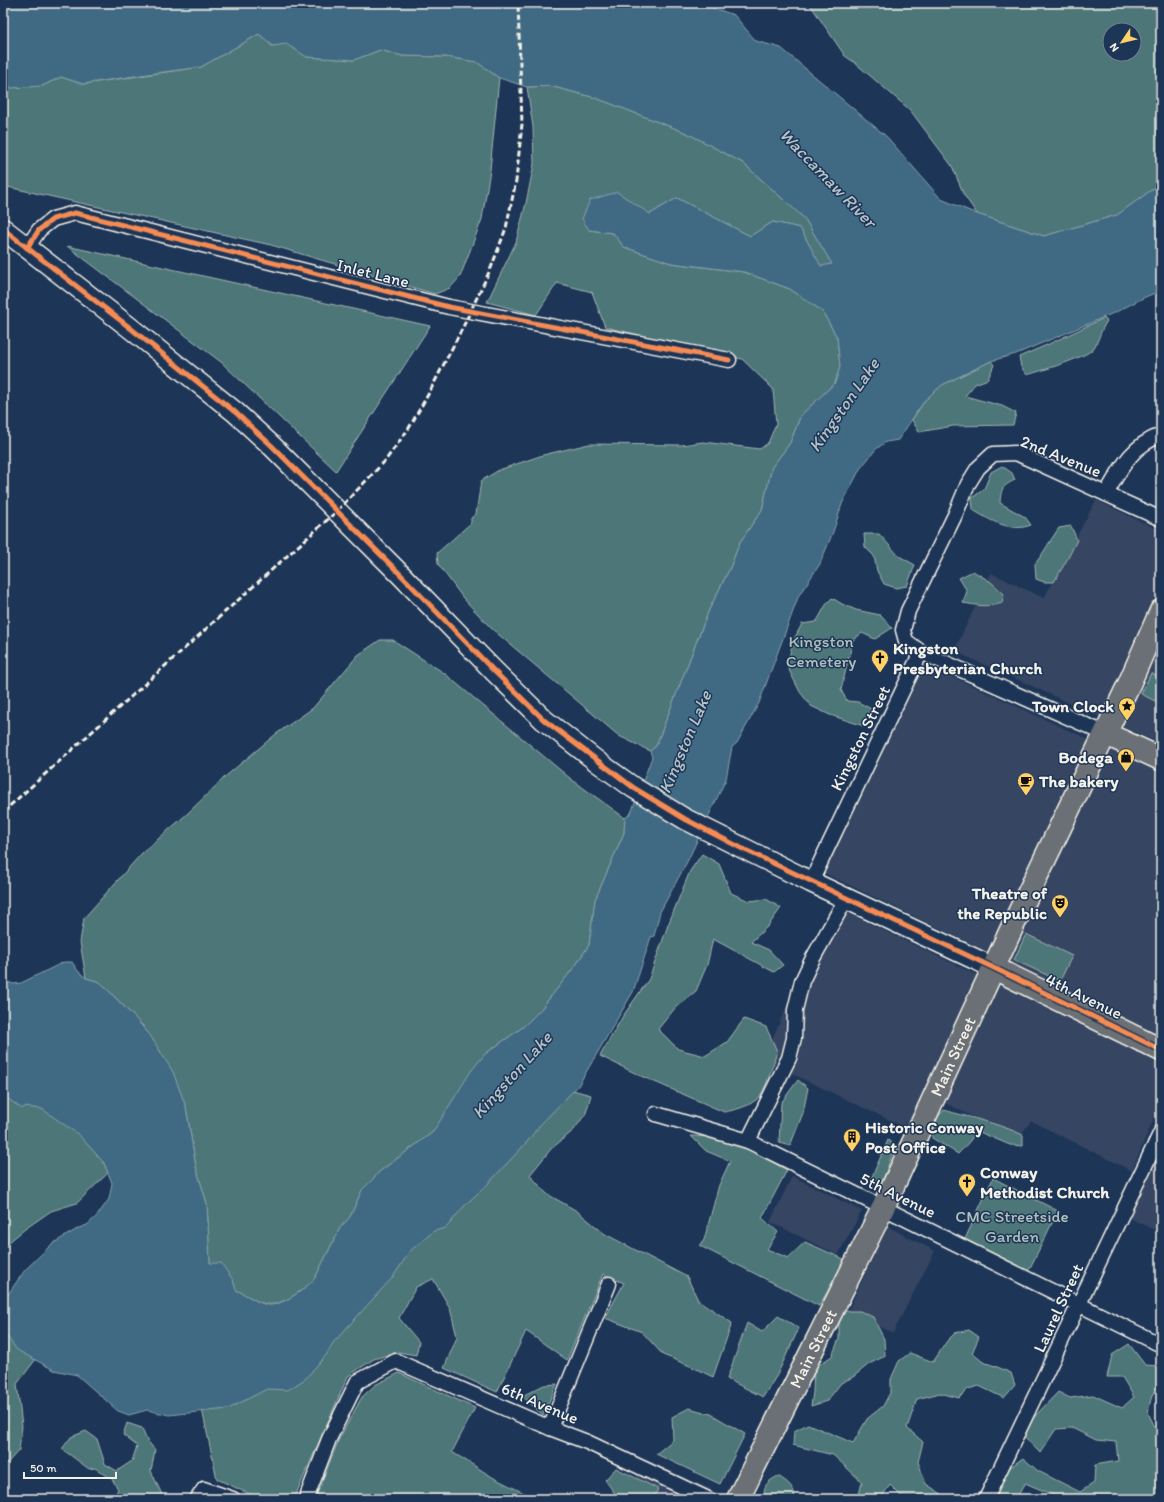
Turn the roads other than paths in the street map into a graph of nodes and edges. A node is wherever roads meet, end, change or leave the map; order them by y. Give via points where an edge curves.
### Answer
1 (3, 229) edge
2 (27, 248) junction
3 (728, 360) dead end
4 (1161, 435) edge
5 (1106, 494) junction
6 (1161, 519) edge
7 (1161, 611) edge
8 (921, 652) junction
9 (1106, 734) junction
10 (1161, 759) edge
11 (811, 882) junction
12 (846, 898) junction
13 (994, 968) junction
14 (1161, 1050) edge
15 (656, 1114) dead end
16 (1161, 1132) edge
17 (748, 1141) junction
18 (883, 1208) junction
19 (609, 1284) dead end
20 (1079, 1306) junction
21 (1161, 1345) edge
22 (550, 1428) junction
23 (200, 1494) edge
24 (233, 1499) edge
25 (306, 1499) edge
26 (708, 1499) edge
27 (738, 1499) edge
28 (986, 1499) edge

1 - 2 main road
2 - 3 street, Inlet Lane via 40,230 53,219 75,213 449,307
2 - 11 main road via 235,412 272,445 544,720 634,788 685,819
4 - 5 street, 2nd Avenue via 1139,446 1126,459
5 - 6 street, 2nd Avenue
5 - 8 street, 2nd Avenue via 1016,453 993,454 978,468 968,484 908,611 904,636 906,641
7 - 9 main road, Main Street
8 - 9 street
8 - 11 street, Kingston Street
9 - 10 main road
9 - 13 main road, Main Street
11 - 12 main road
12 - 13 main road
12 - 17 street via 802,981 795,1010 794,1038 789,1058
13 - 14 main road, 4th Avenue
13 - 18 main road, Main Street
15 - 17 street, 5th Avenue
16 - 20 street, Laurel Street
17 - 18 street, 5th Avenue
18 - 20 street, 5th Avenue
18 - 27 main road, Main Street
19 - 22 street
20 - 21 street, 5th Avenue
20 - 28 street, Laurel Street
22 - 25 street, 6th Avenue via 396,1361 357,1382 329,1440
22 - 26 street, 6th Avenue via 587,1442
23 - 24 street

